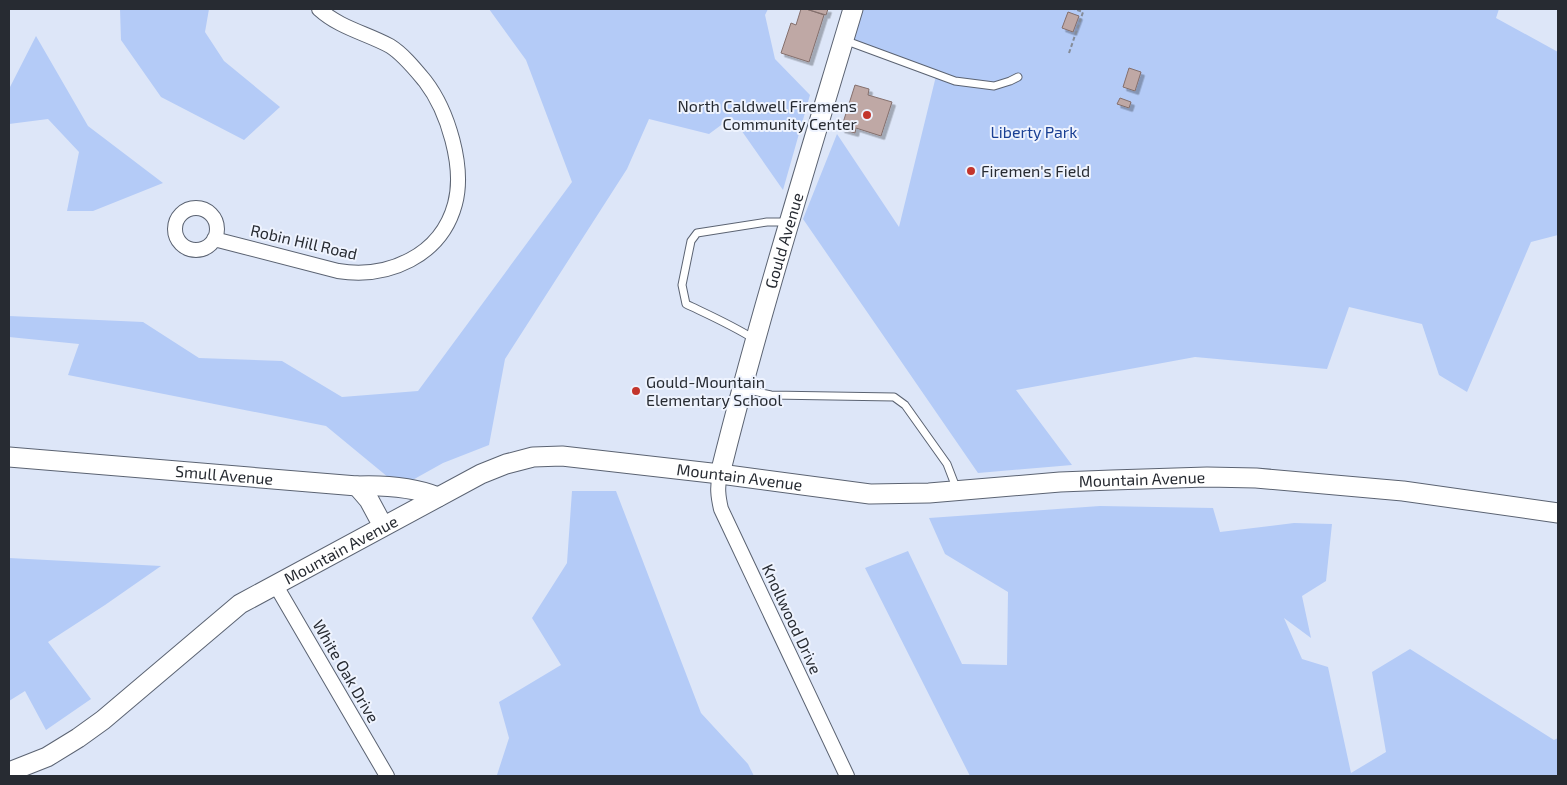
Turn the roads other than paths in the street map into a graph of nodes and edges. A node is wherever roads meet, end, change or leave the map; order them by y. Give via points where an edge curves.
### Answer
1 (319, 9) edge
2 (853, 9) edge
3 (844, 40) junction
4 (1018, 77) dead end
5 (790, 222) junction
6 (214, 239) dead end
7 (755, 340) junction
8 (741, 389) junction
9 (9, 457) edge
10 (720, 474) junction
11 (356, 486) junction
12 (957, 491) junction
13 (438, 497) junction
14 (1558, 513) edge
15 (383, 526) junction
16 (275, 584) junction
17 (9, 772) edge
18 (387, 776) edge
19 (847, 776) edge

1 - 6 street, Robin Hill Road via 342,25 390,47 426,83 444,113 454,145 456,202 448,221 421,253 403,264 373,273 338,271
2 - 3 street, Gould Avenue
3 - 4 lane via 955,81 994,86
3 - 5 street, Gould Avenue
5 - 7 street, Gould Avenue
5 - 7 lane via 767,222 697,233 691,241 682,285 686,304 734,326
7 - 8 street, Gould Avenue
8 - 10 street, Gould Avenue
8 - 12 lane via 771,395 894,397 905,405 947,464
9 - 11 street, Smull Avenue
10 - 12 street, Mountain Avenue via 870,494
10 - 13 street, Mountain Avenue via 562,456 533,457 489,471
10 - 19 street, Knollwood Drive via 717,486 722,509
11 - 13 street, Smull Avenue via 422,490
11 - 15 street via 369,500
12 - 14 street, Mountain Avenue via 1060,482 1256,478 1403,491
13 - 15 street, Mountain Avenue
15 - 16 street, Mountain Avenue
16 - 17 street, Mountain Avenue via 240,604 78,738 47,757
16 - 18 street, White Oak Drive

